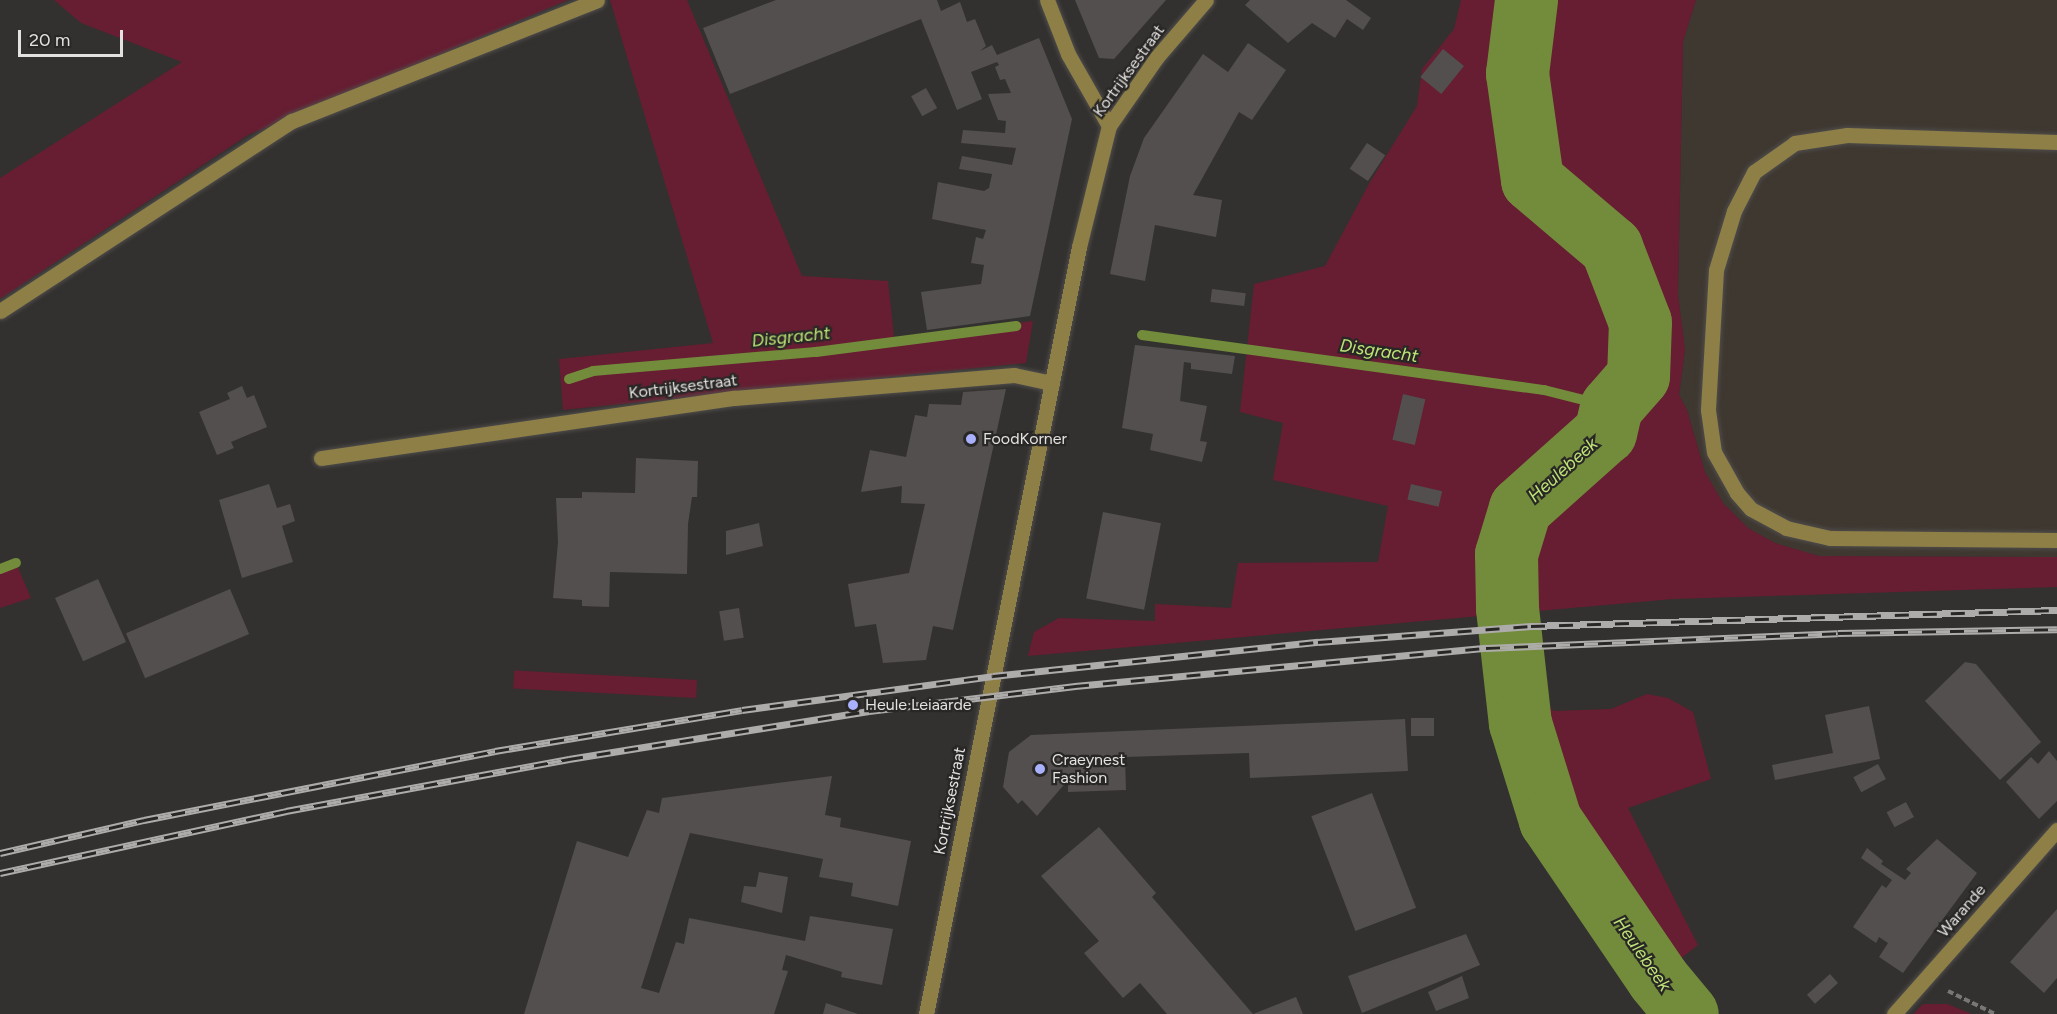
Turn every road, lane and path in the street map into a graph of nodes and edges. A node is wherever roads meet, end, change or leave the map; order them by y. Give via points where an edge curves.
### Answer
1 (597, 0) edge
2 (1047, 0) edge
3 (1206, 0) edge
4 (1109, 126) junction
5 (2057, 142) edge
6 (0, 311) edge
7 (1052, 383) junction
8 (321, 458) dead end
9 (2057, 540) edge
10 (2057, 830) edge
11 (1926, 980) junction
12 (926, 1014) edge
13 (1894, 1014) edge
14 (1995, 1014) edge

1 - 6 street via 292,121
2 - 4 street via 1068,54
3 - 4 street, Kortrijksestraat via 1157,57
4 - 7 street, Kortrijksestraat
5 - 9 street via 1847,135 1795,143 1763,166 1743,190 1723,240 1712,304 1708,410 1714,452 1737,493 1751,509 1786,528 1830,538
7 - 8 street, Kortrijksestraat via 1014,375 734,398
7 - 12 street, Kortrijksestraat
10 - 11 street, Warande
11 - 13 street, Warande
11 - 14 path

